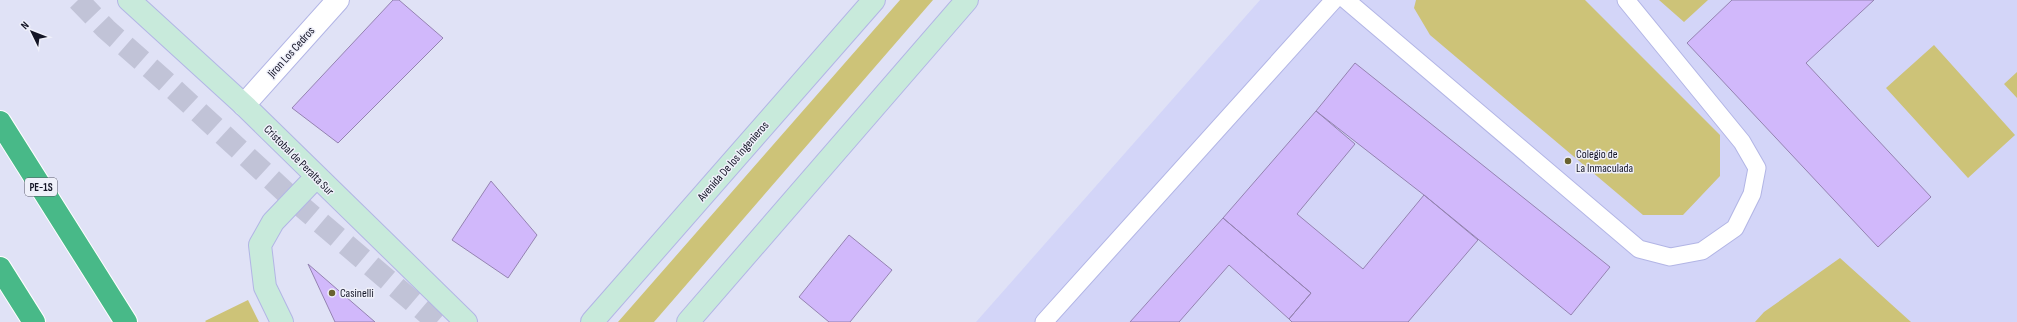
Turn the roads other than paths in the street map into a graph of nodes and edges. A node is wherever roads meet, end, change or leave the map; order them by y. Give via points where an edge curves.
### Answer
1 (129, 0) edge
2 (338, 0) edge
3 (874, 0) edge
4 (967, 0) edge
5 (1334, 0) edge
6 (1346, 0) edge
7 (1626, 0) edge
8 (244, 105) junction
9 (0, 122) edge
10 (316, 177) junction
11 (0, 268) edge
12 (7, 283) edge
13 (34, 322) edge
14 (126, 322) edge
15 (282, 322) edge
16 (466, 322) edge
17 (592, 322) edge
18 (688, 322) edge
19 (1044, 322) edge

1 - 8 street, Cristobal de Peralta Sur
2 - 8 street, Jiron Los Cedros
3 - 17 street, Avenida De los Ingenieros
4 - 18 street
5 - 19 lane
6 - 7 lane via 1639,249 1670,257 1702,251 1735,228 1752,194 1757,168 1742,142
8 - 10 street, Cristobal de Peralta Sur
9 - 14 highway, PE-1S
10 - 15 street via 273,222 260,245 265,287
10 - 16 street, Cristobal de Peralta Sur
11 - 12 highway
12 - 13 highway

